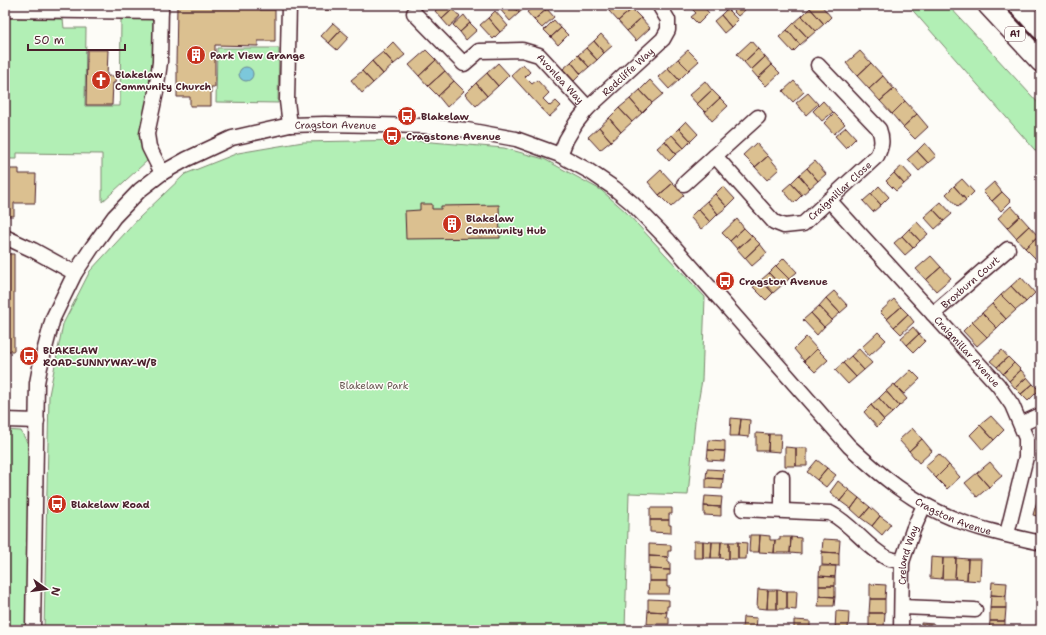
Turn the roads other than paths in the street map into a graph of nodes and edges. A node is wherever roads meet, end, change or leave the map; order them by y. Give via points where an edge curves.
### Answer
1 (289, 5) edge
2 (659, 5) edge
3 (988, 5) edge
4 (1019, 5) edge
5 (161, 9) edge
6 (5, 10) edge
7 (414, 13) dead end
8 (1041, 29) edge
9 (1041, 62) edge
10 (818, 65) dead end
11 (588, 108) junction
12 (758, 117) dead end
13 (290, 125) junction
14 (560, 155) junction
15 (715, 156) junction
16 (162, 173) junction
17 (684, 184) dead end
18 (829, 200) junction
19 (5, 237) edge
20 (1008, 249) dead end
21 (75, 273) junction
22 (933, 314) junction
23 (1041, 415) edge
24 (5, 420) edge
25 (37, 421) junction
26 (1021, 424) junction
27 (782, 477) dead end
28 (924, 505) junction
29 (743, 509) dead end
30 (782, 510) junction
31 (1006, 534) junction
32 (1041, 543) edge
33 (902, 562) junction
34 (902, 608) junction
35 (975, 610) dead end
36 (33, 630) edge
37 (901, 630) edge

1 - 13 street via 287,101
2 - 11 street, Redcliffe Way via 668,20 668,30 663,39
3 - 9 highway, A1
4 - 8 highway, A1
5 - 6 street
5 - 16 street via 160,62 147,134 149,147
7 - 11 street, Avonlea Way via 464,64 479,51 522,50 539,55
10 - 18 street, Craigmillar Close via 879,129 882,138 882,147 877,156
11 - 14 street, Redcliffe Way via 576,123
12 - 15 street
13 - 14 street, Cragston Avenue via 418,126 467,130 516,139
13 - 16 street, Cragston Avenue via 232,138
14 - 28 street, Cragston Avenue via 589,171 632,203 669,241 849,446 879,474
15 - 17 street
15 - 18 street, Craigmillar Close via 774,222 784,226 803,224
16 - 21 street, Cragston Avenue via 140,190 114,217
18 - 22 street, Craigmillar Avenue
19 - 21 street
20 - 22 street, Broxburn Court
21 - 25 street via 53,318 46,344 37,382
22 - 26 street, Craigmillar Avenue via 998,385
23 - 26 street
24 - 25 street
25 - 36 street
26 - 31 street, Craigmillar Avenue via 1026,438 1026,457
27 - 30 street
28 - 31 street, Cragston Avenue via 952,518
28 - 33 street, Creland Way
29 - 30 street
30 - 33 street via 830,512 873,549
31 - 32 street, Cragston Avenue
33 - 34 street, Creland Way
34 - 35 street
34 - 37 street, Creland Way

